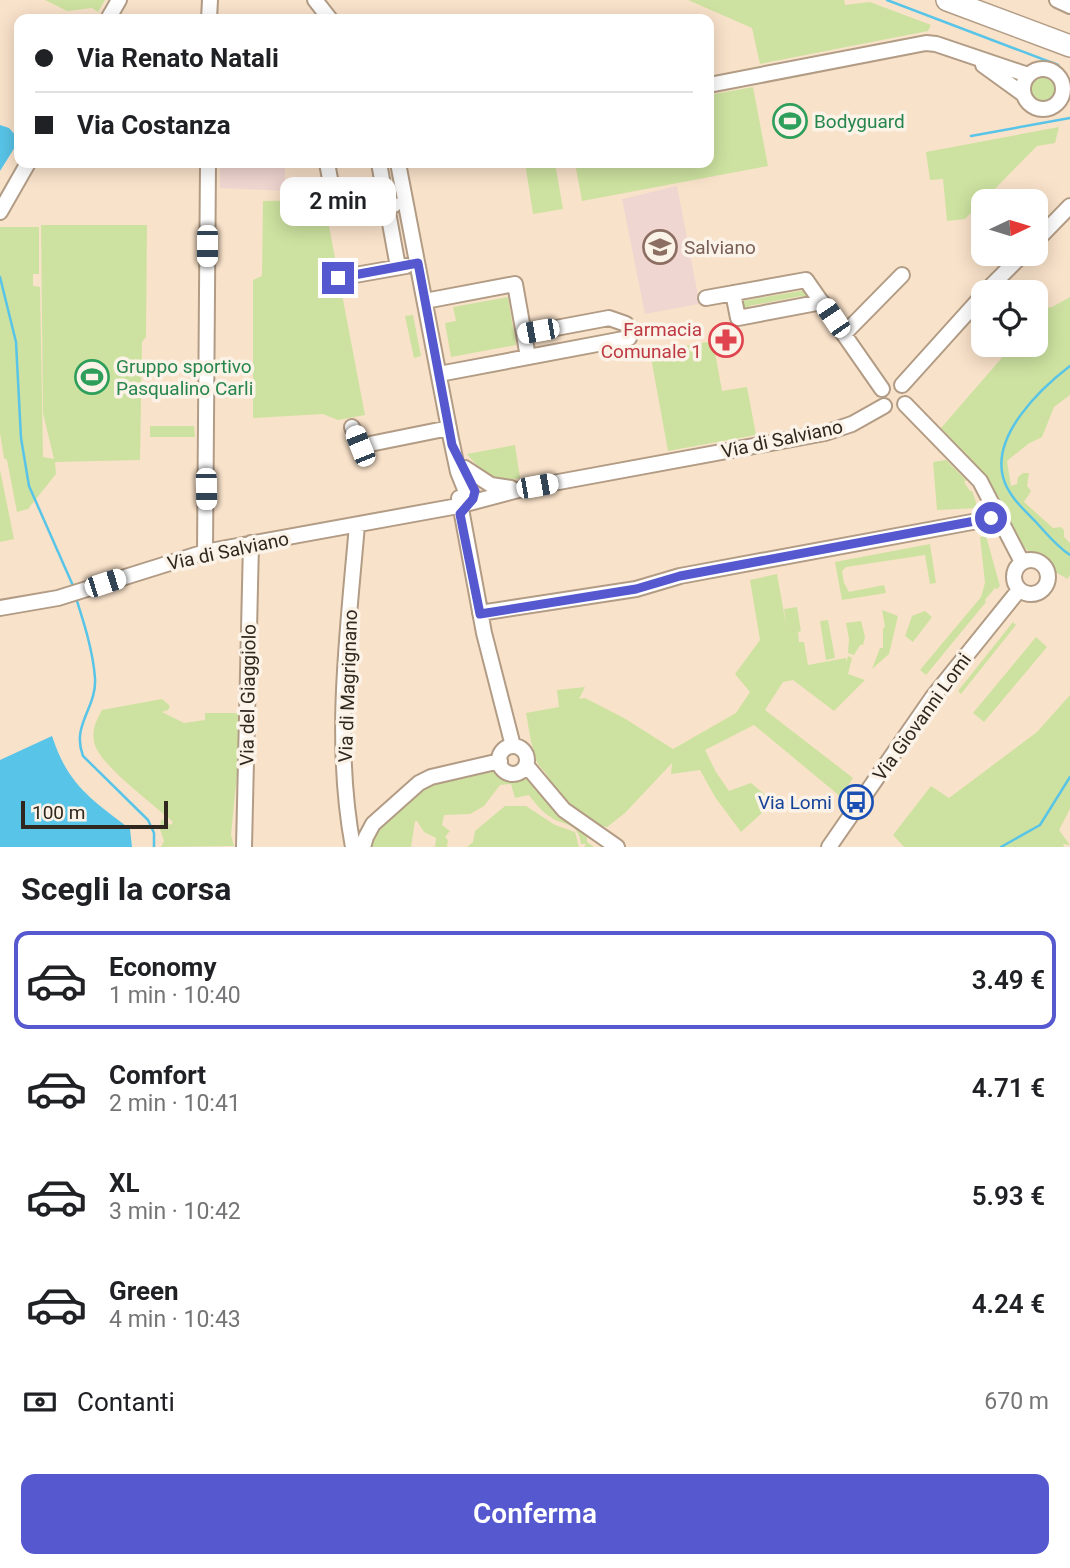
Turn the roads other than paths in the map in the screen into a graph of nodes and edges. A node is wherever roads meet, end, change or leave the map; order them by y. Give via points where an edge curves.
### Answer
1 (315, 0) edge
2 (947, 0) edge
3 (977, 0) edge
4 (1057, 0) edge
5 (1070, 6) edge
6 (326, 14) edge
7 (1070, 35) edge
8 (1070, 46) edge
9 (967, 55) junction
10 (1028, 75) junction
11 (714, 84) edge
12 (1023, 94) junction
13 (25, 168) edge
14 (208, 168) edge
15 (328, 168) edge
16 (380, 168) edge
17 (399, 168) edge
18 (406, 202) junction
19 (387, 206) junction
20 (1070, 206) edge
21 (0, 212) edge
22 (1048, 229) edge
23 (418, 263) junction
24 (1011, 266) edge
25 (398, 267) junction
26 (902, 275) dead end
27 (338, 278) dead end
28 (997, 280) edge
29 (733, 293) junction
30 (706, 298) dead end
31 (425, 301) junction
32 (822, 302) junction
33 (971, 308) edge
34 (524, 334) junction
35 (844, 334) junction
36 (528, 357) junction
37 (439, 374) junction
38 (902, 385) junction
39 (882, 389) junction
40 (905, 404) junction
41 (884, 406) junction
42 (352, 427) dead end
43 (449, 428) junction
44 (462, 470) junction
45 (526, 488) junction
46 (463, 507) junction
47 (999, 517) junction
48 (357, 525) junction
49 (251, 543) junction
50 (205, 552) junction
51 (1022, 562) junction
52 (1019, 590) junction
53 (0, 608) edge
54 (480, 614) junction
55 (513, 746) junction
56 (499, 761) junction
57 (526, 765) junction
58 (244, 847) edge
59 (353, 847) edge
60 (363, 847) edge
61 (617, 847) edge
62 (829, 847) edge

1 - 6 street
2 - 8 highway
3 - 7 highway
4 - 5 street
9 - 10 street
9 - 11 street via 926,43
9 - 12 street
10 - 12 street
10 - 12 street via 1040,69 1053,71 1062,81 1063,94 1056,105 1044,110 1032,107
13 - 21 street
14 - 50 street
15 - 19 street via 338,217
16 - 19 street
17 - 18 street
18 - 19 street
18 - 23 street
19 - 25 street
20 - 22 street
23 - 25 street
23 - 31 street
24 - 28 street
25 - 27 street
26 - 35 street
29 - 30 street
29 - 32 street via 806,280
29 - 32 street via 738,318
31 - 34 street via 515,284
31 - 37 street
32 - 35 street
33 - 38 street
34 - 36 street
34 - 36 street via 609,318 628,331
35 - 39 street
36 - 37 street
37 - 43 street
38 - 39 street via 892,383
38 - 40 street via 907,394
39 - 41 street
40 - 41 street via 896,410
40 - 47 street via 972,471
41 - 45 street, Via di Salviano via 825,433
42 - 43 street via 360,446
43 - 44 street
44 - 45 street via 491,485
44 - 46 street
45 - 46 street, Via di Salviano
46 - 48 street, Via di Salviano
46 - 54 street
47 - 51 street
47 - 54 street via 680,576 636,589
48 - 49 street, Via di Salviano
48 - 59 street, Via di Magrignano via 343,715 345,788
49 - 50 street, Via di Salviano
49 - 58 street, Via del Giaggiolo
50 - 53 street, Via di Salviano via 63,596
51 - 52 street via 1014,575
51 - 52 street via 1038,562 1048,579 1035,594
52 - 62 street, Via Giovanni Lomi via 932,698
54 - 55 street
55 - 56 street via 503,750
55 - 57 street via 525,752
56 - 57 street via 511,774
56 - 60 street via 419,783 373,824
57 - 61 street via 564,810

